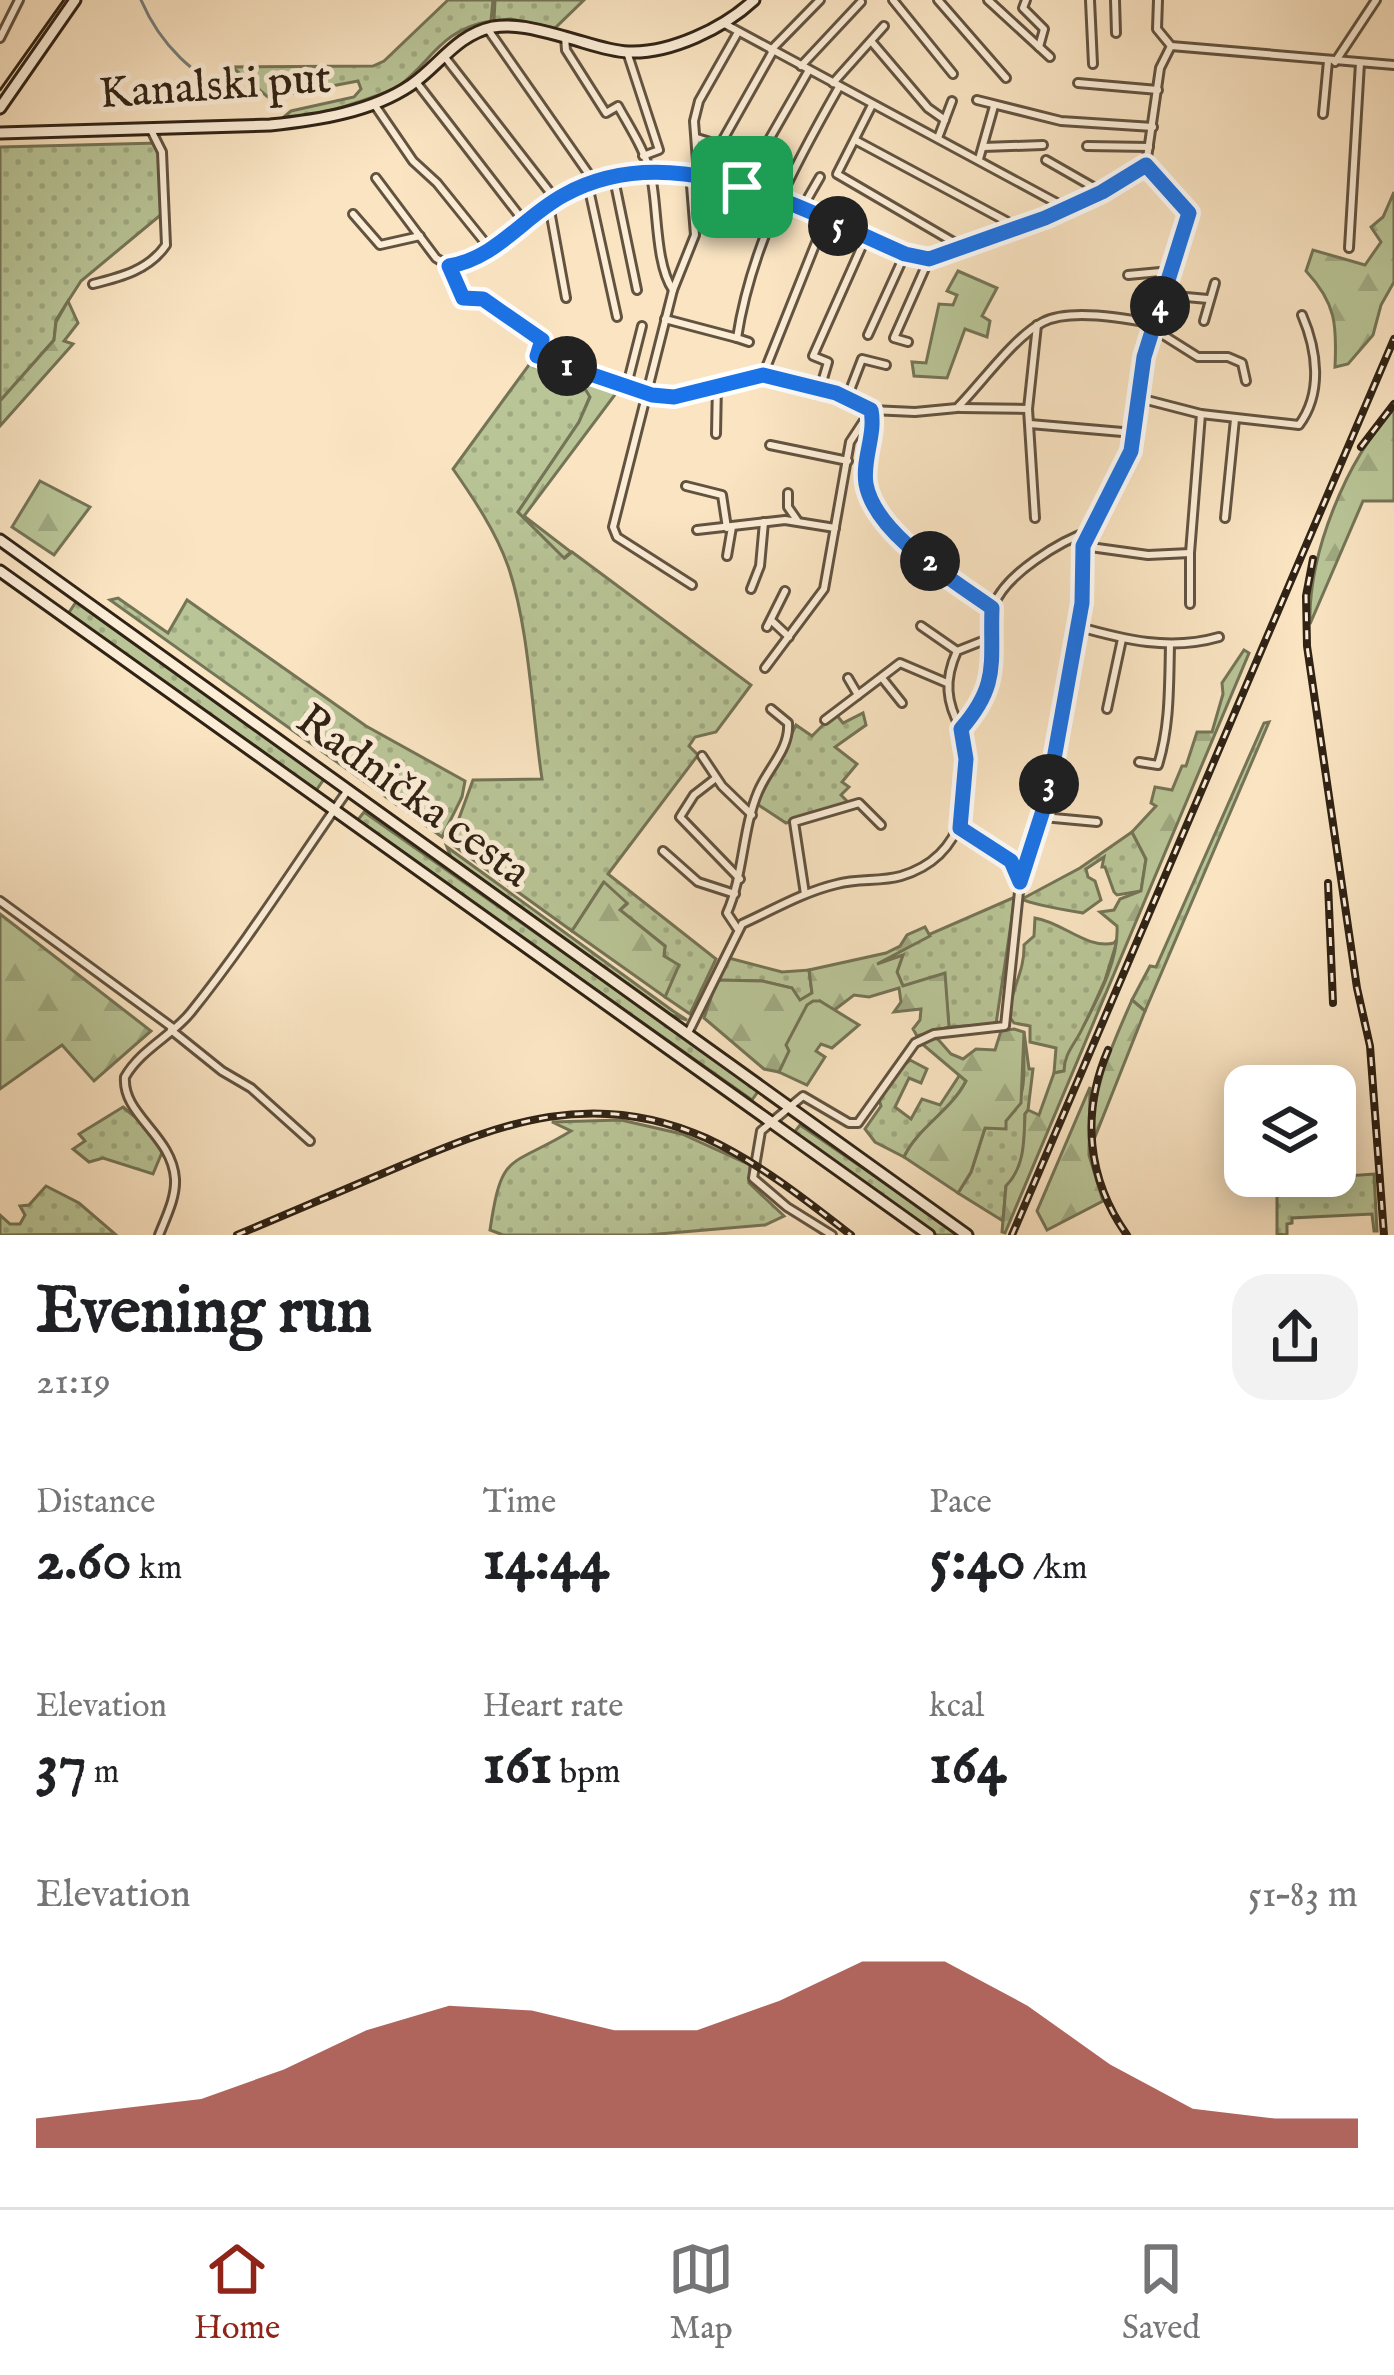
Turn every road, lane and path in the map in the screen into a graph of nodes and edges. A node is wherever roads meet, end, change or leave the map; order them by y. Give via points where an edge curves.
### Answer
1 (19, 0) edge
2 (75, 0) edge
3 (754, 0) edge
4 (820, 0) edge
5 (892, 0) edge
6 (938, 0) edge
7 (988, 0) edge
8 (1027, 0) edge
9 (1090, 0) edge
10 (1115, 0) edge
11 (1158, 0) edge
12 (1376, 0) edge
13 (861, 2) edge
14 (723, 23) junction
15 (884, 26) dead end
16 (487, 28) junction
17 (1116, 33) dead end
18 (736, 34) junction
19 (566, 37) junction
20 (0, 38) edge
21 (871, 41) junction
22 (1039, 46) junction
23 (1171, 46) junction
24 (772, 51) junction
25 (627, 52) junction
26 (1393, 52) edge
27 (444, 55) junction
28 (1050, 57) dead end
29 (1332, 62) junction
30 (1360, 63) junction
31 (1093, 64) dead end
32 (1390, 64) edge
33 (805, 68) junction
34 (952, 74) dead end
35 (1006, 78) dead end
36 (416, 82) junction
37 (1078, 83) dead end
38 (836, 85) junction
39 (1158, 90) junction
40 (977, 100) dead end
41 (952, 101) dead end
42 (374, 104) junction
43 (872, 104) junction
44 (994, 106) junction
45 (0, 108) edge
46 (1323, 114) dead end
47 (945, 120) junction
48 (1153, 127) junction
49 (150, 128) junction
50 (0, 133) edge
51 (697, 138) junction
52 (938, 138) junction
53 (855, 140) junction
54 (1043, 145) dead end
55 (1087, 146) dead end
56 (1150, 146) junction
57 (983, 147) junction
58 (644, 156) junction
59 (979, 159) junction
60 (1046, 160) dead end
61 (1146, 165) junction
62 (650, 173) junction
63 (694, 174) junction
64 (820, 177) dead end
65 (376, 178) dead end
66 (614, 179) junction
67 (592, 184) junction
68 (742, 187) junction
69 (1102, 192) junction
70 (777, 200) junction
71 (553, 202) junction
72 (844, 208) dead end
73 (1068, 209) junction
74 (801, 210) junction
75 (353, 214) dead end
76 (825, 220) junction
77 (525, 223) junction
78 (836, 224) junction
79 (1012, 228) junction
80 (420, 236) junction
81 (866, 237) junction
82 (962, 248) junction
83 (1349, 248) dead end
84 (492, 251) junction
85 (905, 254) junction
86 (929, 259) junction
87 (449, 266) junction
88 (1171, 271) junction
89 (1128, 275) dead end
90 (1215, 283) dead end
91 (93, 284) dead end
92 (637, 290) dead end
93 (673, 290) junction
94 (1164, 296) junction
95 (566, 298) dead end
96 (1208, 299) junction
97 (1302, 315) dead end
98 (617, 316) dead end
99 (665, 319) junction
100 (1204, 321) dead end
101 (1037, 325) junction
102 (642, 326) dead end
103 (1153, 326) junction
104 (868, 335) dead end
105 (736, 338) junction
106 (749, 342) dead end
107 (908, 342) dead end
108 (886, 365) dead end
109 (763, 375) junction
110 (1246, 381) dead end
111 (717, 384) junction
112 (627, 386) junction
113 (820, 389) junction
114 (646, 393) junction
115 (848, 398) junction
116 (1139, 398) junction
117 (957, 408) junction
118 (871, 410) junction
119 (1028, 410) junction
120 (1201, 414) junction
121 (1235, 419) junction
122 (1030, 424) junction
123 (1134, 433) junction
124 (716, 434) dead end
125 (770, 446) dead end
126 (848, 461) junction
127 (686, 486) dead end
128 (788, 493) dead end
129 (1035, 518) dead end
130 (1225, 518) dead end
131 (797, 520) junction
132 (764, 522) junction
133 (730, 527) junction
134 (835, 528) junction
135 (698, 530) dead end
136 (1090, 531) junction
137 (0, 540) edge
138 (1083, 546) junction
139 (1190, 554) junction
140 (727, 556) dead end
141 (0, 571) edge
142 (692, 585) dead end
143 (751, 589) dead end
144 (785, 590) dead end
145 (1190, 604) dead end
146 (992, 608) junction
147 (921, 626) dead end
148 (1076, 626) junction
149 (788, 637) junction
150 (1219, 637) dead end
151 (990, 638) junction
152 (1122, 639) junction
153 (1170, 645) junction
154 (957, 651) junction
155 (765, 668) dead end
156 (848, 678) dead end
157 (882, 678) junction
158 (947, 683) junction
159 (858, 695) junction
160 (902, 703) dead end
161 (771, 709) dead end
162 (1107, 709) dead end
163 (826, 719) dead end
164 (961, 729) junction
165 (702, 756) dead end
166 (1139, 762) dead end
167 (716, 778) junction
168 (348, 790) junction
169 (334, 810) junction
170 (752, 815) junction
171 (1043, 817) junction
172 (1097, 822) dead end
173 (881, 826) dead end
174 (960, 828) junction
175 (663, 851) dead end
176 (1028, 859) junction
177 (1011, 861) junction
178 (740, 879) junction
179 (1020, 882) junction
180 (735, 894) junction
181 (806, 894) junction
182 (0, 901) edge
183 (736, 928) junction
184 (172, 1029) junction
185 (688, 1034) junction
186 (788, 1107) junction
187 (770, 1122) junction
188 (310, 1141) dead end
189 (160, 1235) edge
190 (832, 1235) edge
191 (929, 1235) edge
192 (967, 1235) edge

1 - 20 street
2 - 45 main road
3 - 14 main road
4 - 24 street
5 - 34 street
6 - 35 street
7 - 22 street
8 - 22 street via 1023,8 1044,29
9 - 31 street
10 - 17 street
11 - 23 street via 1157,29
12 - 29 street
13 - 33 street
14 - 18 street
14 - 25 main road
15 - 21 street
16 - 19 main road
16 - 27 main road, Kanalski put
16 - 67 street
18 - 24 street
18 - 51 street via 699,101
19 - 25 main road
19 - 58 street via 566,50 606,113 618,106
21 - 38 street
21 - 47 street
22 - 28 street
23 - 29 street
23 - 39 street
24 - 33 street
24 - 51 street via 720,146
25 - 58 street via 658,150
26 - 32 street
27 - 36 main road, Kanalski put
27 - 71 street
29 - 30 street
29 - 46 street
30 - 32 street
30 - 83 street
33 - 38 street
33 - 68 street
36 - 42 main road, Kanalski put
36 - 77 street
37 - 39 street
38 - 43 street
38 - 70 street
39 - 48 street
40 - 44 street
41 - 47 street
42 - 49 main road, Kanalski put via 296,122
42 - 84 street
43 - 52 street
43 - 53 street
44 - 48 street via 1082,124
44 - 57 street
47 - 52 street
48 - 56 street
49 - 50 main road, Kanalski put
49 - 91 street via 162,152 166,245 142,267
51 - 63 street
52 - 59 street
53 - 79 street
53 - 82 street via 837,174
54 - 57 street
55 - 56 street
56 - 61 street
57 - 59 street
58 - 62 street
59 - 73 street
60 - 69 street
61 - 69 street
61 - 88 street via 1189,213
62 - 63 street
62 - 66 street
62 - 93 street
63 - 68 street
63 - 93 street via 695,235
64 - 74 street
65 - 80 street
66 - 67 street
66 - 92 street
67 - 71 street
67 - 98 street
68 - 70 street
69 - 73 street
70 - 74 street
70 - 105 street
71 - 77 street
71 - 95 street
72 - 78 street
73 - 79 street
74 - 76 street
75 - 80 street via 380,245
76 - 78 street
76 - 109 street
77 - 84 street
78 - 81 street
79 - 82 street
80 - 87 street
81 - 85 street
81 - 113 street via 813,356 828,362
82 - 86 street
84 - 87 street
85 - 86 street
85 - 104 street
86 - 107 street via 894,338
87 - 112 street via 463,298 483,299 542,340 537,356
88 - 89 street
88 - 94 street
90 - 96 street
93 - 99 street
94 - 96 street
94 - 103 street
96 - 100 street
97 - 121 street via 1316,389 1302,422
99 - 105 street
99 - 114 street
101 - 103 street via 1088,316
101 - 117 street
101 - 119 street
102 - 112 street
103 - 110 street via 1198,357 1234,358
103 - 116 street
105 - 106 street
108 - 115 street via 862,358
109 - 111 street
109 - 113 street
111 - 114 street via 674,397
111 - 124 street
112 - 114 street
113 - 115 street
114 - 142 street via 614,532
115 - 118 street
116 - 120 street
116 - 123 street
117 - 118 street
117 - 119 street
118 - 126 street
118 - 146 street via 867,490 882,521
119 - 122 street
120 - 121 street
120 - 139 street
121 - 130 street
122 - 123 street
122 - 129 street
123 - 136 street
125 - 126 street
126 - 134 street
127 - 133 street via 722,495
128 - 131 street
131 - 132 street
131 - 134 street
132 - 133 street
132 - 143 street
133 - 135 street
133 - 140 street
134 - 149 street via 824,589
136 - 138 street
136 - 146 street via 1052,546
137 - 168 main road, Radnička cesta
138 - 139 street
138 - 148 street
139 - 145 street
141 - 169 main road, Radnička cesta
144 - 149 street via 770,624
146 - 151 street
147 - 154 street
148 - 152 street
148 - 171 street
149 - 155 street
150 - 153 street
151 - 154 street
151 - 164 street via 986,698
152 - 153 street
152 - 162 street
153 - 166 street via 1168,730 1158,765
154 - 158 street
156 - 159 street
157 - 158 street via 900,663
157 - 159 street
157 - 160 street
158 - 164 street
159 - 163 street
161 - 170 street via 789,734
164 - 174 street
165 - 167 street
167 - 170 street
167 - 178 street via 680,817
168 - 169 street
168 - 185 main road, Radnička cesta
169 - 184 street via 218,979
169 - 187 main road, Radnička cesta
170 - 178 street
171 - 172 street
171 - 176 street
173 - 181 street via 859,803 794,822
174 - 177 street
174 - 181 street via 925,867
175 - 180 street via 698,881
176 - 177 street
176 - 179 street
177 - 179 street
178 - 180 street
179 - 186 street via 1005,1026 914,1043 857,1123 803,1096
180 - 183 street via 728,916
181 - 183 street
182 - 184 street
183 - 185 street
184 - 188 street
184 - 189 street via 130,1067 124,1086 175,1175
185 - 186 main road, Radnička cesta
186 - 187 street
186 - 192 main road, Radnička cesta
187 - 190 street via 759,1136 753,1178
187 - 191 main road, Radnička cesta

